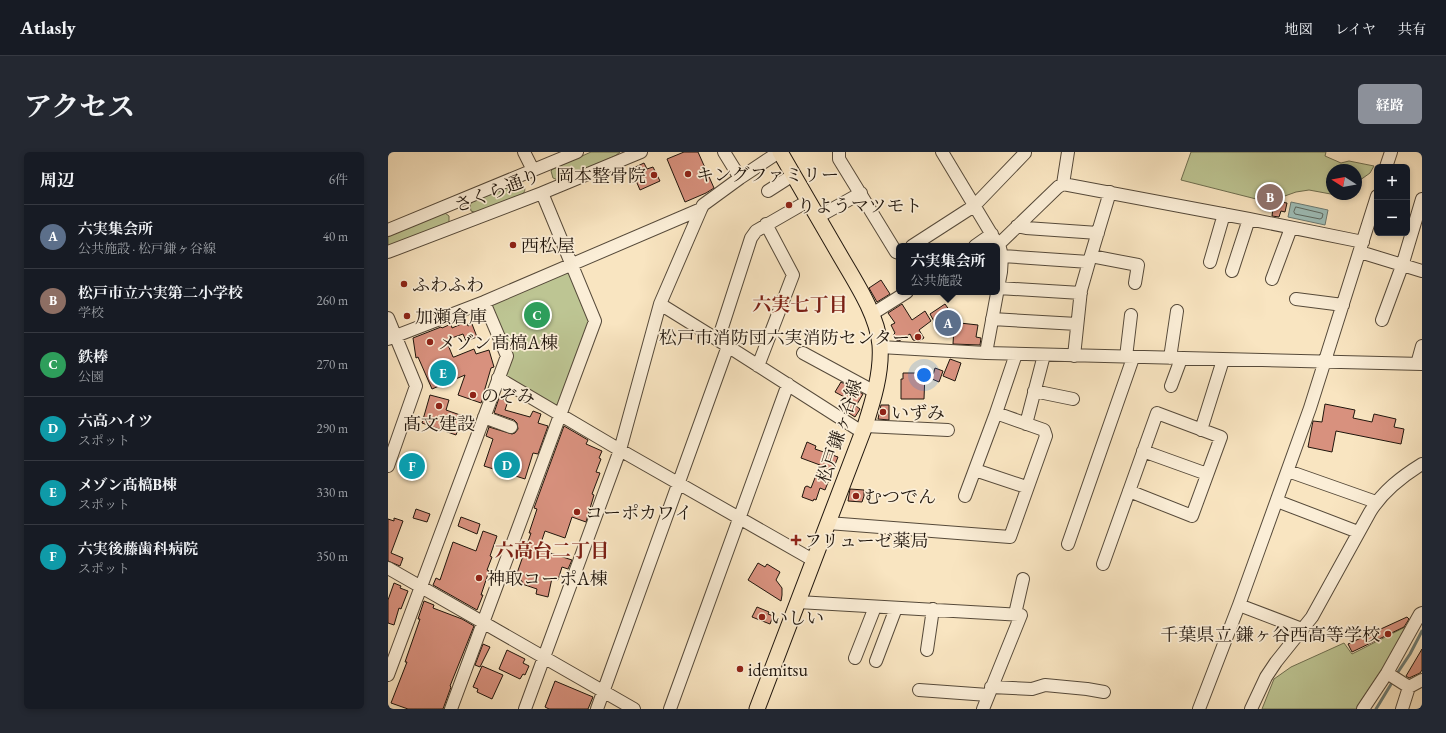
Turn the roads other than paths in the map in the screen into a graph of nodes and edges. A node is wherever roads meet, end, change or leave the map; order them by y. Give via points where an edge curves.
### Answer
1 (524, 152) edge
2 (577, 152) edge
3 (641, 152) edge
4 (724, 152) edge
5 (780, 152) edge
6 (839, 152) edge
7 (942, 152) edge
8 (1068, 152) edge
9 (1391, 152) edge
10 (1025, 153) dead end
11 (1387, 164) edge
12 (534, 170) junction
13 (793, 175) junction
14 (740, 178) junction
15 (1063, 184) junction
16 (768, 191) dead end
17 (1110, 192) junction
18 (542, 193) junction
19 (861, 193) junction
20 (1422, 199) edge
21 (1376, 200) edge
22 (808, 201) junction
23 (974, 206) junction
24 (701, 209) junction
25 (1224, 214) junction
26 (818, 217) junction
27 (1249, 219) junction
28 (766, 224) junction
29 (1017, 226) junction
30 (1291, 228) junction
31 (388, 230) edge
32 (1098, 233) junction
33 (996, 239) junction
34 (917, 243) edge
35 (984, 243) edge
36 (997, 243) edge
37 (1361, 247) junction
38 (1000, 250) edge
39 (388, 252) edge
40 (896, 252) edge
41 (1002, 256) junction
42 (1090, 259) junction
43 (1210, 262) dead end
44 (572, 263) junction
45 (1402, 266) junction
46 (1232, 271) dead end
47 (1422, 271) edge
48 (1000, 272) edge
49 (1272, 279) dead end
50 (1134, 283) dead end
51 (1000, 288) edge
52 (1081, 293) junction
53 (902, 295) edge
54 (997, 295) edge
55 (1296, 299) dead end
56 (484, 302) junction
57 (660, 304) junction
58 (1343, 305) junction
59 (1177, 311) dead end
60 (872, 314) junction
61 (1131, 314) dead end
62 (388, 318) edge
63 (992, 319) junction
64 (1382, 320) dead end
65 (1077, 324) junction
66 (392, 338) edge
67 (723, 343) junction
68 (1422, 346) edge
69 (880, 347) junction
70 (803, 353) dead end
71 (986, 353) junction
72 (1016, 354) junction
73 (1044, 355) junction
74 (1074, 356) junction
75 (1130, 357) junction
76 (1175, 358) junction
77 (1223, 360) junction
78 (1326, 362) junction
79 (1419, 364) edge
80 (758, 366) junction
81 (498, 378) junction
82 (788, 384) junction
83 (1171, 386) dead end
84 (1034, 391) junction
85 (875, 392) junction
86 (1073, 399) dead end
87 (996, 413) junction
88 (560, 414) junction
89 (484, 417) junction
90 (1026, 424) junction
91 (511, 427) dead end
92 (864, 429) junction
93 (948, 430) dead end
94 (1202, 430) junction
95 (620, 450) junction
96 (1143, 451) junction
97 (1422, 464) edge
98 (388, 466) edge
99 (975, 470) junction
100 (1288, 471) junction
101 (1207, 474) junction
102 (679, 483) junction
103 (1026, 488) junction
104 (1129, 491) junction
105 (965, 496) dead end
106 (1277, 501) junction
107 (1376, 502) junction
108 (740, 519) junction
109 (828, 523) junction
110 (1358, 532) junction
111 (1068, 544) dead end
112 (813, 560) junction
113 (1103, 564) dead end
114 (388, 568) edge
115 (1023, 579) dead end
116 (421, 587) junction
117 (798, 602) junction
118 (1239, 606) junction
119 (875, 607) junction
120 (896, 608) junction
121 (933, 610) junction
122 (1015, 614) junction
123 (1422, 614) edge
124 (482, 622) junction
125 (1302, 629) junction
126 (927, 650) dead end
127 (544, 657) junction
128 (855, 658) dead end
129 (876, 661) dead end
130 (1387, 673) junction
131 (388, 675) edge
132 (1422, 680) edge
133 (1408, 687) junction
134 (919, 690) dead end
135 (990, 691) junction
136 (604, 692) junction
137 (1104, 692) dead end
138 (451, 709) edge
139 (525, 709) edge
140 (597, 709) edge
141 (634, 709) edge
142 (670, 709) edge
143 (757, 709) edge
144 (983, 709) edge
145 (1199, 709) edge
146 (1251, 709) edge
147 (1363, 709) edge
148 (1402, 709) edge

1 - 12 street
2 - 12 street, さくら通り
3 - 18 street, さくら通り
4 - 14 street
5 - 13 main road, 松戸鎌ヶ谷線
5 - 14 street
6 - 19 street via 839,159
7 - 23 street
8 - 15 street
9 - 11 street
10 - 23 street
12 - 31 street, さくら通り
13 - 16 street
13 - 22 main road, 松戸鎌ヶ谷線
14 - 24 street via 703,204
15 - 17 street
15 - 29 street
17 - 25 street
17 - 32 street
18 - 39 street, さくら通り
18 - 44 street
19 - 26 street
19 - 40 street
20 - 45 street
21 - 37 street
22 - 26 main road, 松戸鎌ヶ谷線
22 - 28 street
23 - 33 street
23 - 34 street
24 - 44 street
24 - 57 street
25 - 27 street
25 - 43 street
26 - 60 main road, 松戸鎌ヶ谷線
27 - 30 street
27 - 46 street
28 - 67 street via 751,238
28 - 80 street via 792,275
29 - 32 street
29 - 33 street
30 - 37 street
30 - 49 street
32 - 42 street
33 - 35 street
33 - 36 street
37 - 45 street
37 - 58 street
38 - 41 street
41 - 42 street
41 - 48 street
42 - 50 street via 1138,266
42 - 52 street
44 - 56 street
44 - 88 street via 595,321
45 - 47 street
45 - 64 street
51 - 52 street
52 - 65 street
53 - 60 street
54 - 63 street
55 - 58 street
56 - 66 street
56 - 81 street via 507,356
57 - 67 street
57 - 95 street
58 - 78 street
59 - 76 street
60 - 69 main road, 松戸鎌ヶ谷線
61 - 75 street
62 - 66 street
63 - 65 street
63 - 71 street
65 - 74 street
66 - 98 street via 416,386
67 - 80 street
67 - 102 street
68 - 79 street
69 - 71 street
69 - 85 main road, 松戸鎌ヶ谷線
70 - 85 street
71 - 72 street
72 - 73 street
72 - 87 street
73 - 74 street
73 - 84 street
74 - 75 street
75 - 76 street
75 - 111 street
76 - 77 street
76 - 83 street
77 - 78 street
77 - 94 street
78 - 79 street
78 - 100 street
80 - 82 street
81 - 88 street
81 - 89 street
82 - 92 street
82 - 108 street
84 - 86 street
84 - 90 street
85 - 92 main road, 松戸鎌ヶ谷線
87 - 90 street
87 - 99 street
88 - 95 street
88 - 124 street
89 - 91 street
89 - 116 street
90 - 103 street via 1044,430 1046,436
92 - 93 street
92 - 109 main road, 松戸鎌ヶ谷線
94 - 96 street via 1157,413
94 - 101 street via 1221,437
95 - 102 street
95 - 127 street
96 - 101 street
96 - 104 street
97 - 107 street via 1397,481
99 - 103 street
99 - 105 street
100 - 106 street
100 - 107 street
101 - 104 street via 1192,516
102 - 108 street
102 - 136 street
103 - 109 street via 1010,537
104 - 113 street
106 - 110 street
106 - 118 street
107 - 110 street
108 - 112 street
108 - 142 street
109 - 112 main road, 松戸鎌ヶ谷線
110 - 125 street via 1312,617
112 - 117 main road, 松戸鎌ヶ谷線
114 - 116 street
115 - 122 street
116 - 124 street
116 - 131 street
117 - 119 street
117 - 143 main road, 松戸鎌ヶ谷線
118 - 125 street
118 - 145 street
119 - 120 street
119 - 128 street
120 - 121 street
120 - 129 street
121 - 122 street
121 - 126 street
122 - 135 street via 1021,615
123 - 130 street
124 - 127 street
124 - 138 street
125 - 146 street via 1270,672
127 - 136 street
127 - 139 street
130 - 133 street
130 - 147 street
132 - 133 street
133 - 148 street
134 - 135 street
135 - 137 street via 1032,689 1045,685
135 - 144 street
136 - 140 street
136 - 141 street

